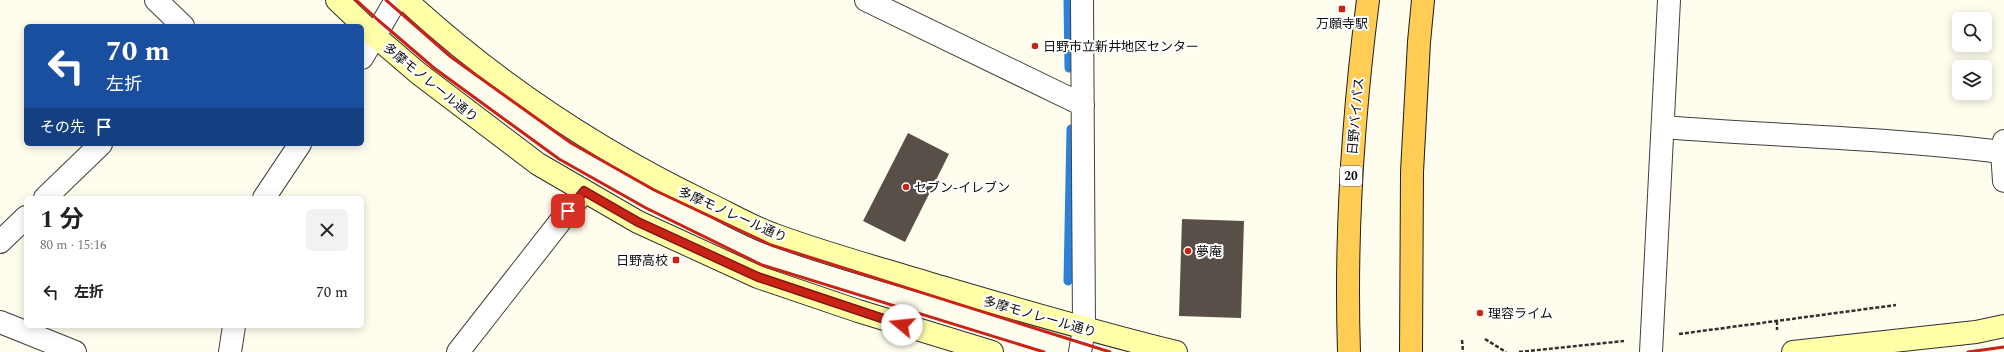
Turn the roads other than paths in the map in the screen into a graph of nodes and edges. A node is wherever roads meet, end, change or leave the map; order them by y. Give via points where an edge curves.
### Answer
1 (156, 0) edge
2 (337, 0) edge
3 (396, 0) edge
4 (406, 0) edge
5 (866, 0) edge
6 (1082, 0) edge
7 (1368, 0) edge
8 (1423, 0) edge
9 (1669, 0) edge
10 (181, 24) edge
11 (362, 24) edge
12 (364, 26) edge
13 (376, 37) junction
14 (364, 55) edge
15 (1083, 105) junction
16 (1663, 127) junction
17 (99, 146) edge
18 (299, 146) edge
19 (2003, 147) edge
20 (2004, 181) edge
21 (584, 191) junction
22 (47, 196) edge
23 (265, 196) edge
24 (24, 219) edge
25 (0, 242) edge
26 (0, 322) edge
27 (2004, 326) edge
28 (234, 328) edge
29 (1084, 329) junction
30 (1652, 345) edge
31 (75, 352) edge
32 (230, 352) edge
33 (458, 352) edge
34 (992, 352) edge
35 (1080, 352) edge
36 (1176, 352) edge
37 (1349, 352) edge
38 (1411, 352) edge
39 (1793, 352) edge

1 - 10 street
2 - 11 main road, 多摩モノレール通り
3 - 13 street
4 - 29 main road, 多摩モノレール通り via 446,37 563,123 672,186 773,234 870,266
5 - 15 street
6 - 15 street
7 - 37 highway, 日野バイパス / 20 via 1356,89 1351,160
8 - 38 highway via 1412,172
9 - 16 street
12 - 13 main road, 多摩モノレール通り
13 - 14 street
13 - 21 main road, 多摩モノレール通り via 489,128 538,164
15 - 29 street
16 - 19 street
16 - 30 street
17 - 22 street
18 - 23 street
19 - 20 street
21 - 33 street
21 - 34 main road, 多摩モノレール通り via 638,222 758,277
24 - 25 street
26 - 31 street
27 - 39 main road via 1976,332
28 - 32 street
29 - 35 street
29 - 36 main road, 多摩モノレール通り

